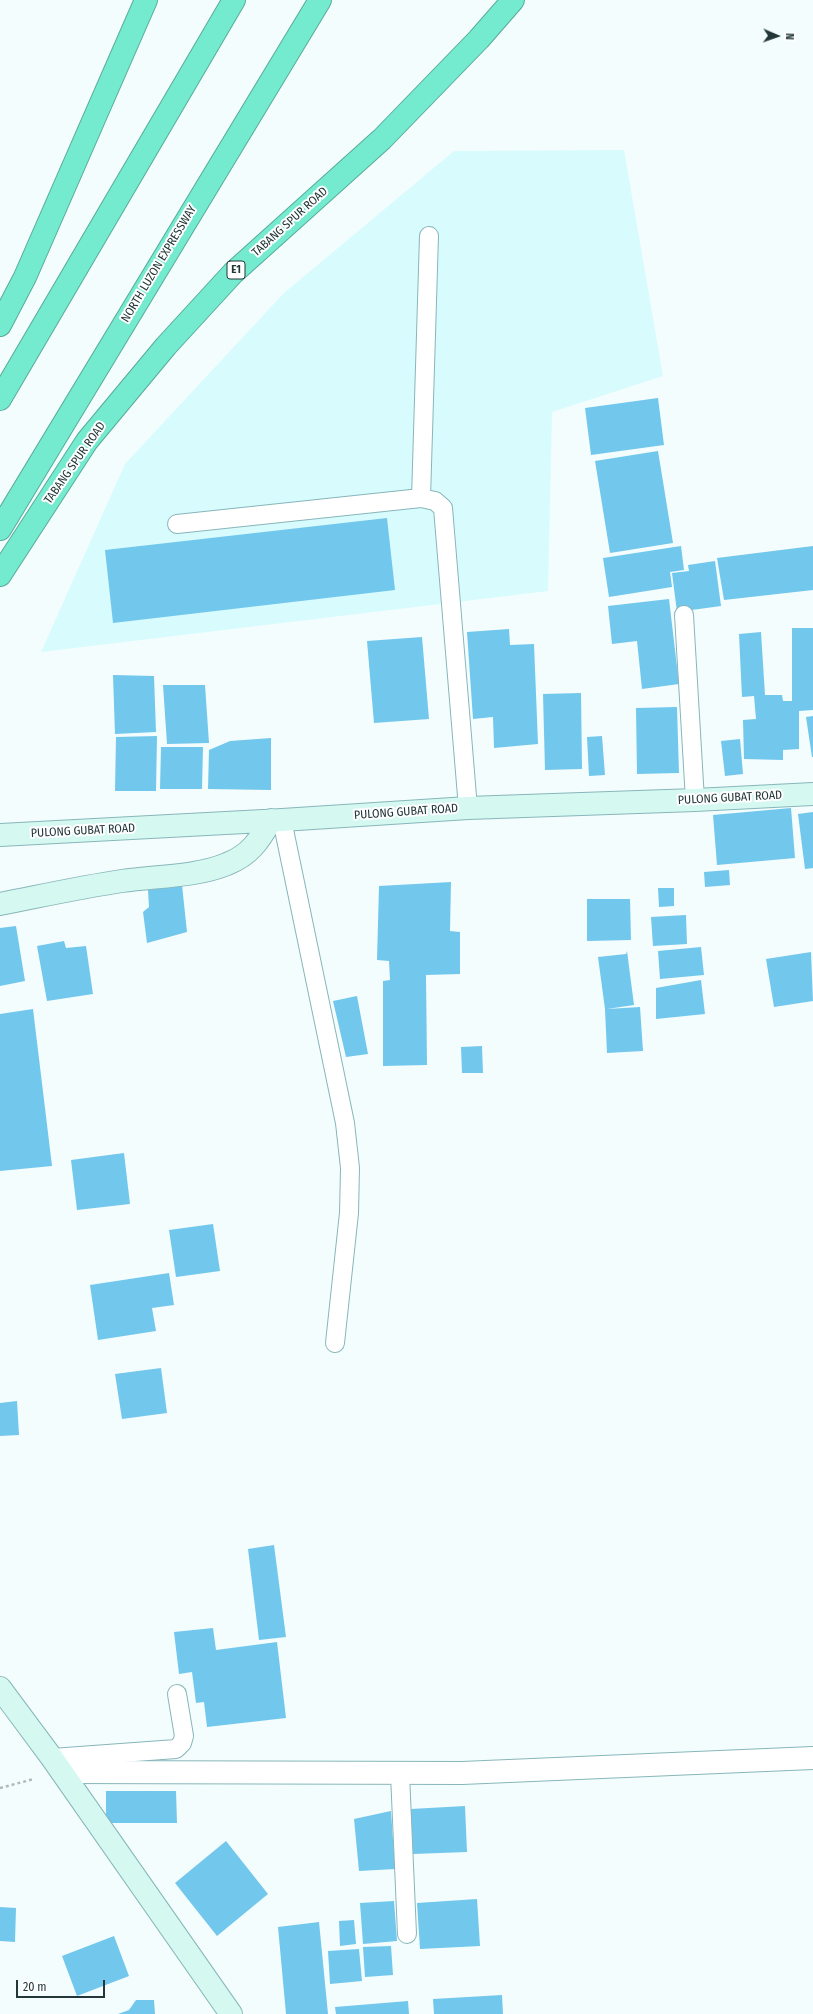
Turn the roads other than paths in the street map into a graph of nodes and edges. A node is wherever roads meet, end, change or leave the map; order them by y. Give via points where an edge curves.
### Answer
1 (146, 0) edge
2 (234, 0) edge
3 (320, 0) edge
4 (513, 0) edge
5 (429, 236) dead end
6 (0, 325) edge
7 (0, 399) edge
8 (421, 498) junction
9 (177, 524) dead end
10 (0, 529) edge
11 (0, 575) edge
12 (684, 615) dead end
13 (813, 794) edge
14 (695, 800) junction
15 (468, 808) junction
16 (276, 820) junction
17 (0, 835) edge
18 (0, 904) edge
19 (335, 1343) dead end
20 (0, 1688) edge
21 (177, 1694) dead end
22 (813, 1758) edge
23 (57, 1765) junction
24 (400, 1774) junction
25 (407, 1934) dead end
26 (231, 2014) edge

1 - 6 highway via 25,277
2 - 7 highway
3 - 10 highway, NORTH LUZON EXPRESSWAY
4 - 11 highway, TABANG SPUR ROAD / E1 via 479,39 382,139 233,273 166,346 87,441
5 - 8 lane
8 - 9 lane
8 - 15 lane via 435,501 443,508
12 - 14 lane
13 - 14 main road, PULONG GUBAT ROAD
14 - 15 main road, PULONG GUBAT ROAD
15 - 16 main road, PULONG GUBAT ROAD
16 - 17 main road, PULONG GUBAT ROAD
16 - 18 main road via 253,848 227,864
16 - 19 lane via 345,1123 350,1168 349,1213
20 - 23 main road
21 - 23 lane via 184,1736 176,1748
22 - 24 street
23 - 24 street
23 - 26 main road
24 - 25 lane

